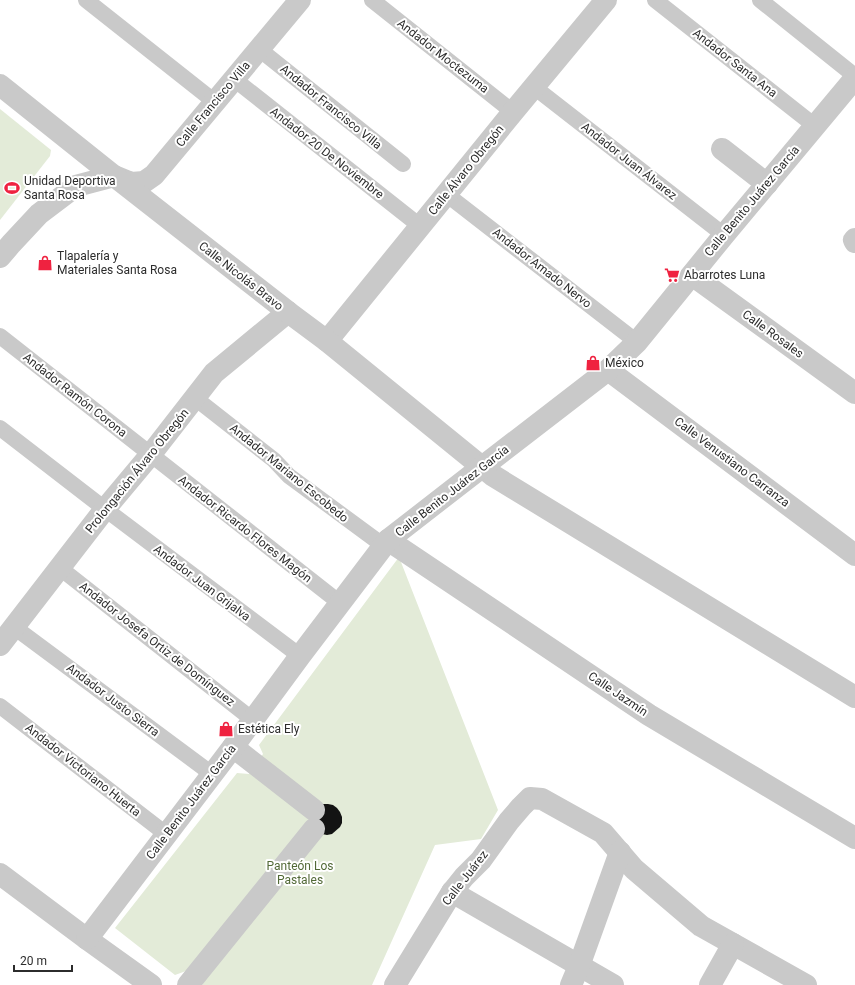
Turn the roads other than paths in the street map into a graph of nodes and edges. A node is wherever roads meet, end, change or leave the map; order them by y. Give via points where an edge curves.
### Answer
1 (86, 0) edge
2 (300, 0) edge
3 (372, 0) edge
4 (606, 0) edge
5 (655, 0) edge
6 (760, 0) edge
7 (259, 49) junction
8 (855, 77) edge
9 (234, 79) junction
10 (0, 85) edge
11 (534, 87) junction
12 (215, 102) junction
13 (513, 112) junction
14 (815, 126) junction
15 (722, 149) dead end
16 (403, 164) dead end
17 (114, 176) junction
18 (767, 184) junction
19 (446, 194) junction
20 (420, 226) junction
21 (724, 235) junction
22 (0, 257) edge
23 (692, 275) junction
24 (288, 312) junction
25 (0, 336) edge
26 (327, 341) junction
27 (637, 342) junction
28 (608, 370) junction
29 (855, 393) edge
30 (195, 398) junction
31 (0, 428) edge
32 (151, 454) junction
33 (482, 467) junction
34 (105, 509) junction
35 (386, 543) junction
36 (855, 555) edge
37 (60, 568) junction
38 (340, 603) junction
39 (14, 627) junction
40 (0, 645) edge
41 (300, 656) junction
42 (855, 697) edge
43 (0, 706) edge
44 (253, 720) junction
45 (233, 747) junction
46 (212, 774) junction
47 (166, 834) junction
48 (855, 838) edge
49 (620, 852) junction
50 (0, 874) edge
51 (452, 892) junction
52 (87, 939) junction
53 (733, 944) junction
54 (575, 975) edge
55 (150, 985) edge
56 (188, 985) edge
57 (395, 985) edge
58 (613, 985) edge
59 (710, 985) edge
60 (806, 985) edge

1 - 12 street
2 - 7 street, Calle Francisco Villa
3 - 13 street, Andador Moctezuma
4 - 11 street, Calle Álvaro Obregón
5 - 14 street, Andador Santa Ana
6 - 8 street
7 - 9 street, Calle Francisco Villa
7 - 16 street, Andador Francisco Villa
8 - 14 street, Calle Benito Juárez García
9 - 12 street, Calle Francisco Villa
9 - 20 street, Andador 20 De Noviembre
10 - 17 street, Calle Nicolás Bravo
11 - 13 street, Calle Álvaro Obregón
11 - 21 street, Andador Juan Álvarez
12 - 17 street, Calle Francisco Villa via 154,175 144,182 131,183
13 - 19 street, Calle Álvaro Obregón
14 - 18 street, Calle Benito Juárez García
15 - 18 street
17 - 22 street via 76,186 39,214
17 - 24 street, Calle Nicolás Bravo
18 - 21 street, Calle Benito Juárez García
19 - 20 street, Calle Álvaro Obregón
19 - 27 street, Andador Amado Nervo
20 - 26 street, Calle Álvaro Obregón
21 - 23 street, Calle Benito Juárez García
23 - 27 street, Calle Benito Juárez García
23 - 29 street, Calle Rosales
24 - 26 street, Calle Nicolás Bravo
24 - 30 street, Prolongación Álvaro Obregón via 214,373
25 - 32 street, Andador Ramón Corona
26 - 33 street, Calle Nicolás Bravo
27 - 28 street, Calle Benito Juárez García
28 - 33 street, Calle Benito Juárez García
28 - 36 street, Calle Venustiano Carranza
30 - 32 street, Prolongación Álvaro Obregón
30 - 35 street, Andador Mariano Escobedo via 274,460 290,476
31 - 34 street, Andador Juan Grijalva
32 - 34 street, Prolongación Álvaro Obregón
32 - 38 street, Andador Ricardo Flores Magón
33 - 35 street, Calle Benito Juárez García
33 - 42 street, Calle Nicolás Bravo
34 - 37 street, Prolongación Álvaro Obregón
34 - 41 street, Andador Juan Grijalva
35 - 38 street, Calle Benito Juárez García
35 - 48 street, Calle Jazmín via 649,715
37 - 39 street, Prolongación Álvaro Obregón
37 - 44 street, Andador Josefa Ortiz de Domínguez
38 - 41 street, Calle Benito Juárez García
39 - 40 street, Prolongación Álvaro Obregón
39 - 46 street, Andador Justo Sierra
41 - 44 street, Calle Benito Juárez García
43 - 47 street, Andador Victoriano Huerta
44 - 45 street, Calle Benito Juárez García
45 - 46 street, Calle Benito Juárez García
45 - 56 street via 314,820
46 - 47 street, Calle Benito Juárez García
47 - 52 street, Calle Benito Juárez García
49 - 51 street, Calle Juárez via 603,833 542,799 530,798
49 - 53 street via 634,869 701,926
49 - 54 street
50 - 52 street
51 - 54 street
51 - 57 street, Calle Juárez
52 - 55 street
53 - 59 street
53 - 60 street
54 - 58 street

